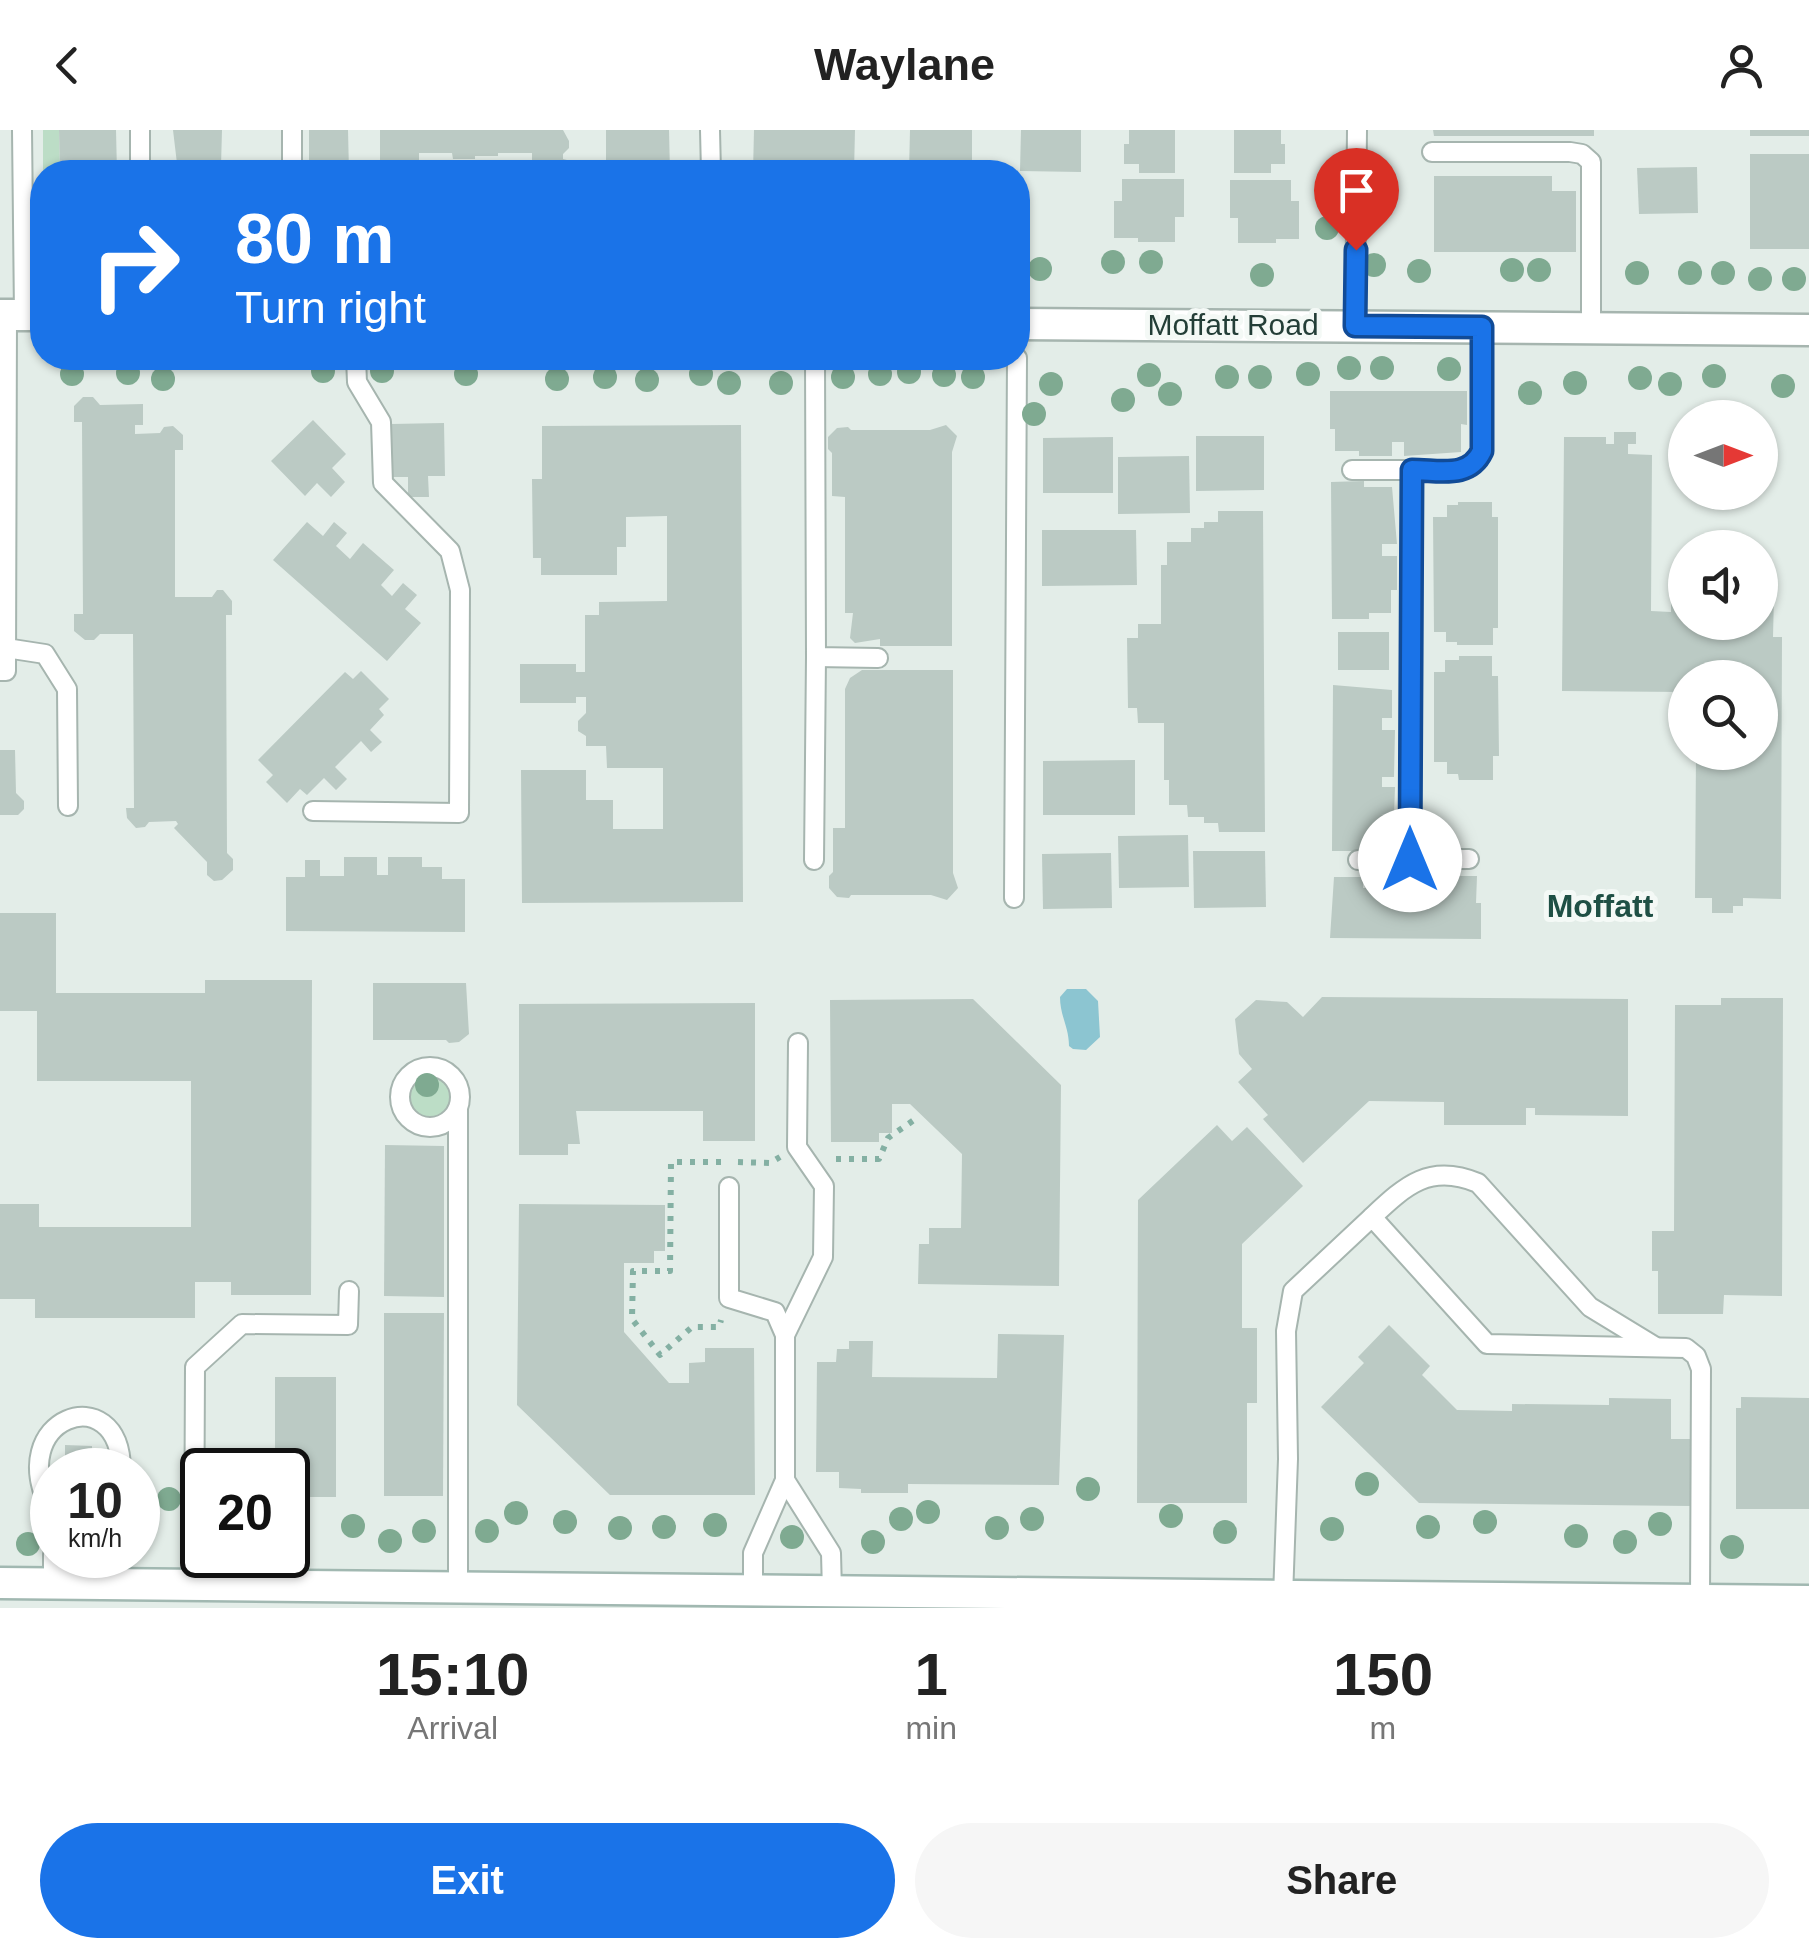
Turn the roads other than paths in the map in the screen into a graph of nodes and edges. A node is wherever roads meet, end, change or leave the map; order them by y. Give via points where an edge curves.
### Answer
1 (22, 130) edge
2 (140, 130) edge
3 (292, 130) edge
4 (710, 130) edge
5 (1357, 130) edge
6 (1432, 152) dead end
7 (140, 160) edge
8 (292, 160) edge
9 (711, 160) edge
10 (18, 315) edge
11 (1030, 324) edge
12 (1355, 326) junction
13 (1482, 327) junction
14 (1592, 328) junction
15 (1809, 330) edge
16 (356, 370) edge
17 (815, 370) edge
18 (1017, 370) edge
19 (1352, 470) dead end
20 (1412, 470) junction
21 (3, 585) edge
22 (6, 648) junction
23 (816, 657) junction
24 (878, 658) dead end
25 (0, 671) edge
26 (68, 806) dead end
27 (314, 811) dead end
28 (1469, 859) dead end
29 (814, 860) dead end
30 (1358, 860) dead end
31 (1410, 860) junction
32 (1014, 898) dead end
33 (798, 1043) dead end
34 (458, 1109) dead end
35 (729, 1187) dead end
36 (1372, 1217) junction
37 (349, 1291) dead end
38 (786, 1335) junction
39 (1655, 1346) junction
40 (42, 1448) edge
41 (120, 1448) edge
42 (785, 1480) junction
43 (30, 1575) edge
44 (150, 1578) edge
45 (0, 1582) edge
46 (194, 1586) junction
47 (458, 1589) junction
48 (752, 1591) junction
49 (832, 1592) junction
50 (236, 1597) edge
51 (1283, 1597) junction
52 (1700, 1600) junction
53 (943, 1601) edge
54 (1198, 1602) edge
55 (1794, 1603) edge

1 - 10 lane
2 - 7 lane
3 - 8 lane
4 - 9 lane
5 - 12 lane
6 - 14 lane via 1570,152 1591,162
10 - 21 lane
11 - 12 street, Moffatt Road
12 - 13 street, Moffatt Road
13 - 14 street, Moffatt Road
13 - 20 lane via 1482,451 1476,465
14 - 15 street, Moffatt Road
16 - 27 lane via 381,422 383,483 450,551 460,590 460,813
17 - 23 lane
18 - 32 lane
19 - 20 lane
20 - 31 lane
21 - 22 lane
22 - 25 lane via 6,671
22 - 26 lane via 45,654 67,689
23 - 24 lane
23 - 29 lane
28 - 31 lane
30 - 31 lane
33 - 38 lane via 798,1147 824,1186 823,1257
34 - 47 lane
35 - 38 lane via 729,1298 775,1312
36 - 39 lane via 1488,1344
36 - 39 lane via 1403,1188 1435,1175 1457,1174 1478,1183 1590,1307
36 - 51 lane via 1293,1291 1286,1330
37 - 46 lane via 348,1325 242,1324 195,1368
38 - 42 lane
39 - 52 lane via 1686,1348 1701,1368
40 - 41 lane via 47,1434 79,1416 100,1421
42 - 48 lane via 753,1552
42 - 49 lane via 832,1553
43 - 45 street
44 - 46 street
46 - 50 street
47 - 48 street
47 - 50 street
48 - 49 street
49 - 53 street
51 - 52 street
51 - 54 street
52 - 55 street
53 - 54 street

